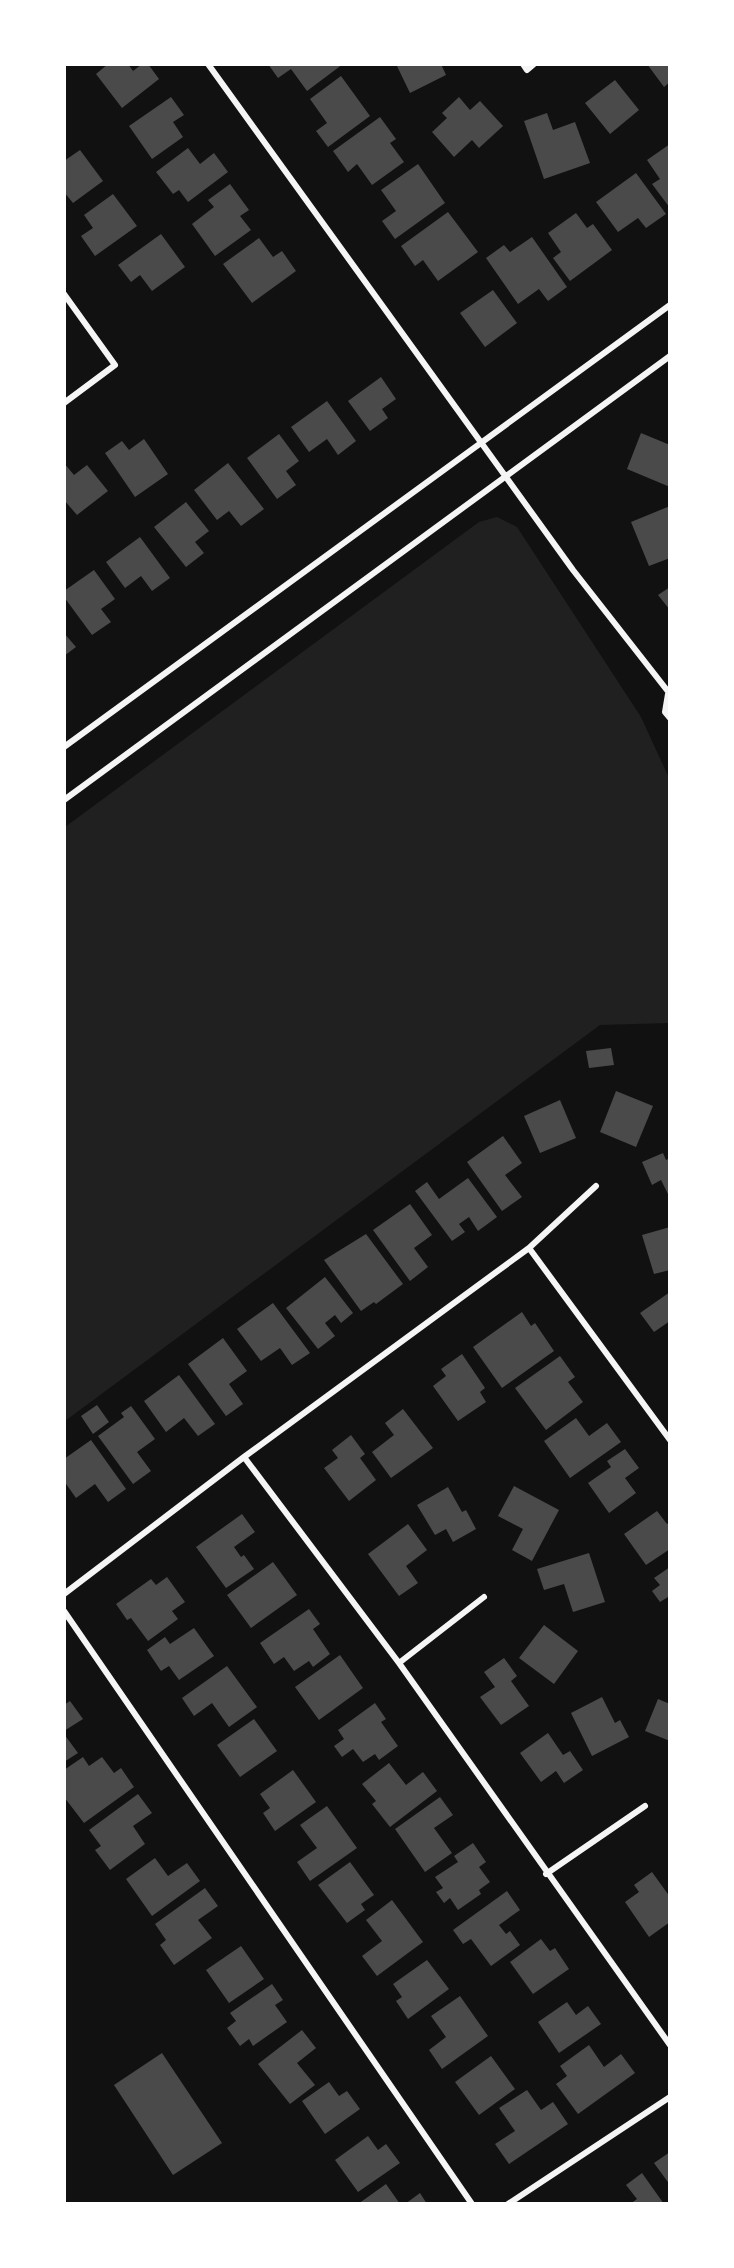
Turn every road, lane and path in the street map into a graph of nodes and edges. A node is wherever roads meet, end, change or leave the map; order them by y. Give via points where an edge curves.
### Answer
1 (208, 64) edge
2 (534, 64) edge
3 (525, 67) edge
4 (64, 294) edge
5 (669, 305) edge
6 (669, 356) edge
7 (64, 403) edge
8 (481, 444) junction
9 (505, 477) junction
10 (669, 694) edge
11 (669, 718) edge
12 (64, 747) edge
13 (64, 800) edge
14 (596, 1186) dead end
15 (529, 1248) junction
16 (669, 1440) edge
17 (244, 1457) junction
18 (64, 1594) edge
19 (484, 1597) dead end
20 (64, 1611) edge
21 (399, 1664) junction
22 (645, 1806) dead end
23 (546, 1874) junction
24 (669, 2045) edge
25 (669, 2097) edge
26 (472, 2204) edge
27 (508, 2204) edge

1 - 8 street
2 - 3 street
4 - 7 street via 115,365
5 - 8 street
6 - 9 street
8 - 9 street
8 - 12 street
9 - 10 street
9 - 13 street
10 - 11 street via 665,712
14 - 15 street
15 - 16 street
15 - 17 street
17 - 18 street
17 - 21 street
19 - 21 street
20 - 26 street
21 - 23 street
22 - 23 street
23 - 24 street
25 - 27 street

